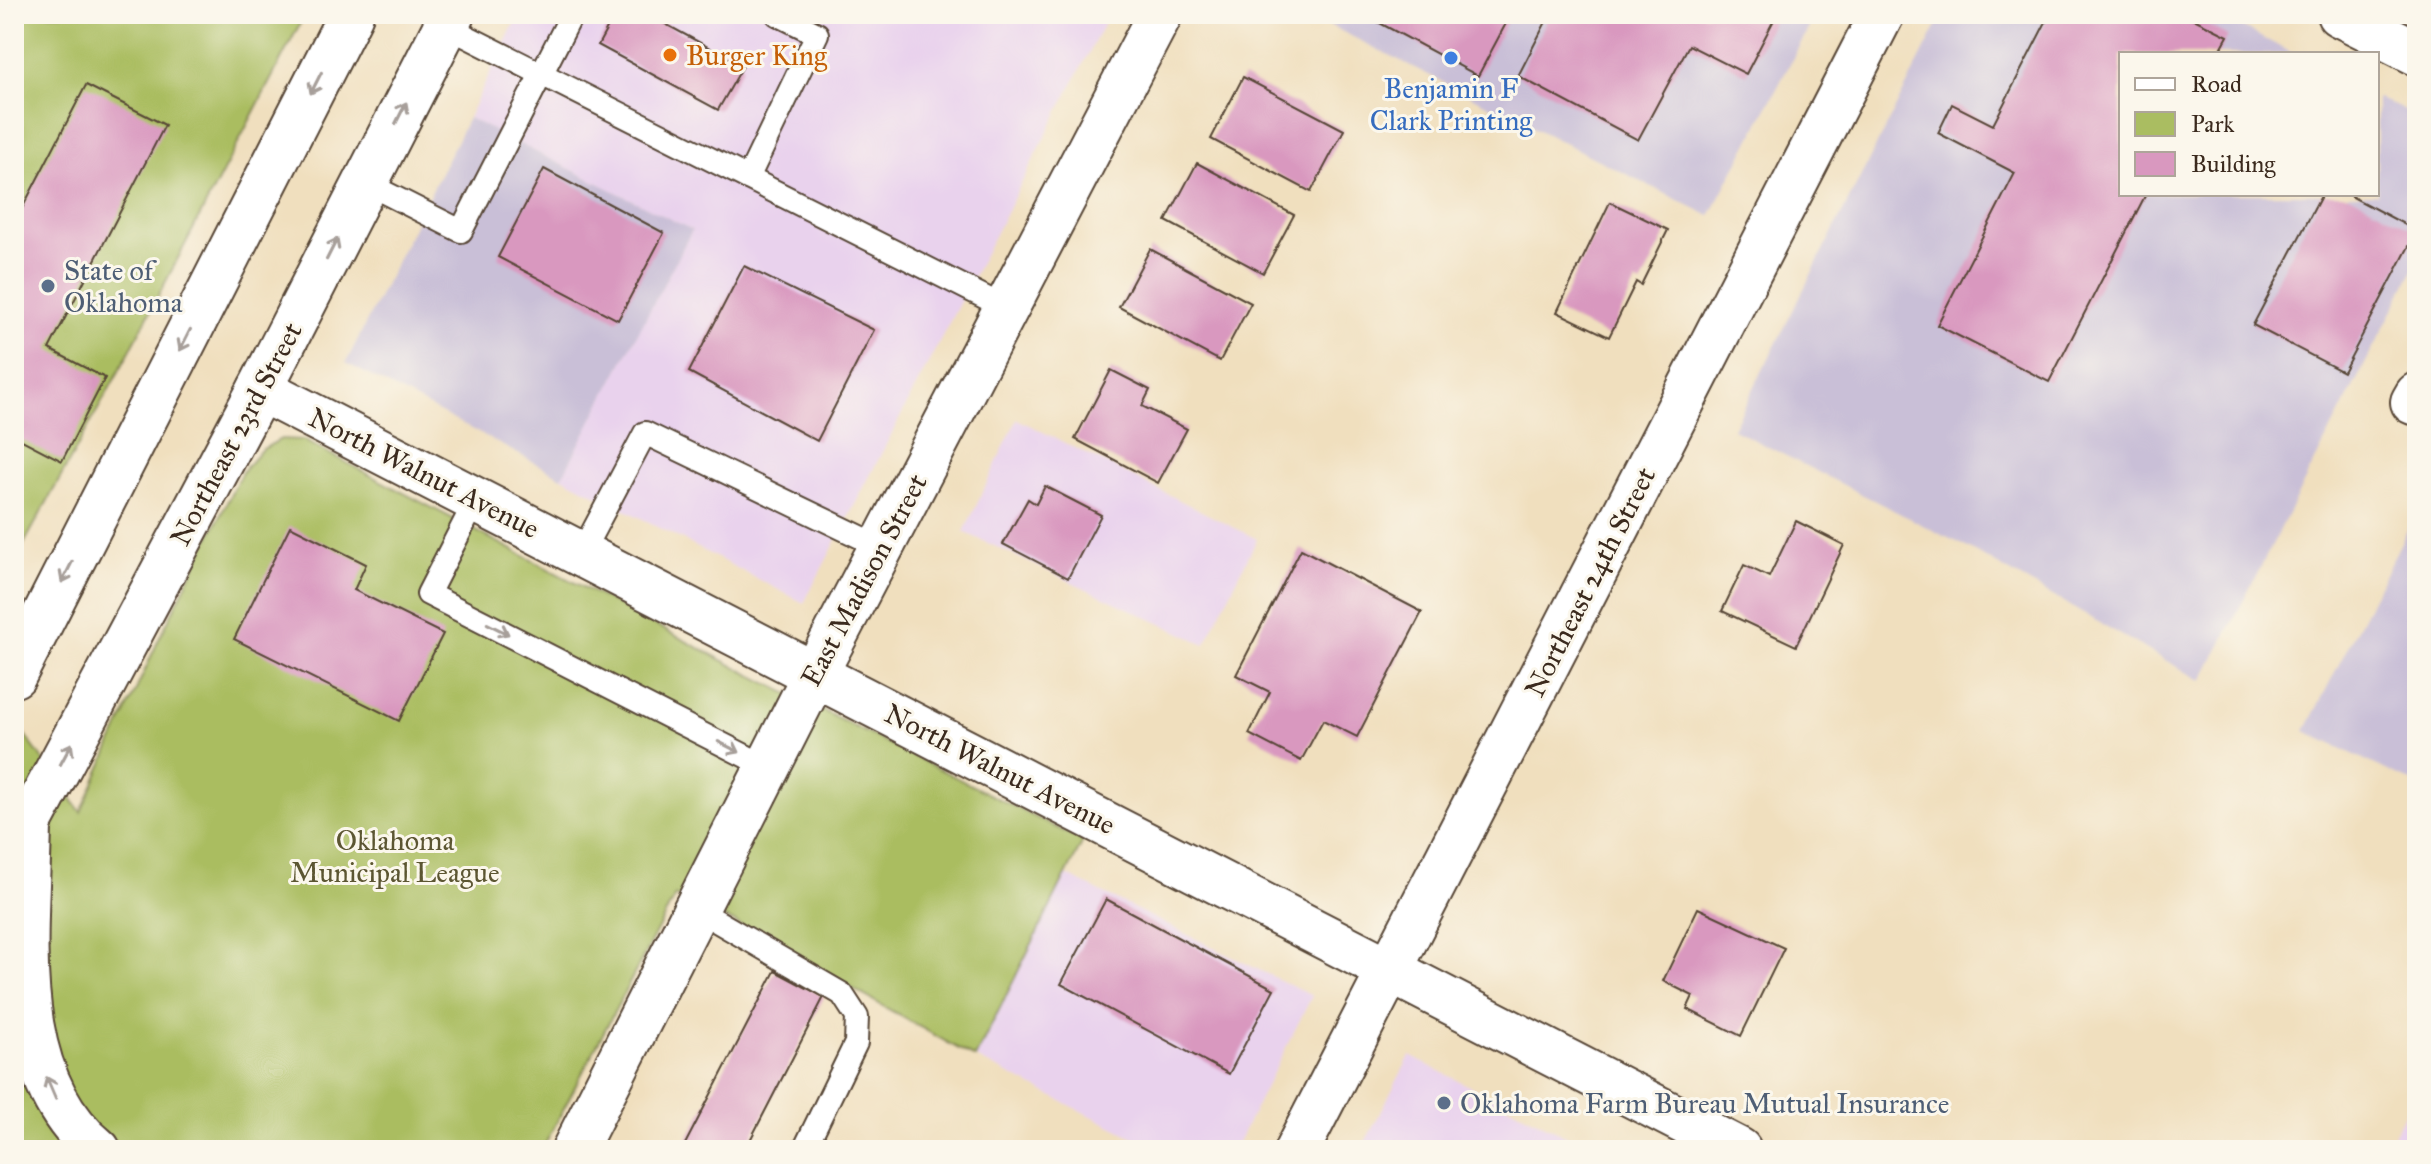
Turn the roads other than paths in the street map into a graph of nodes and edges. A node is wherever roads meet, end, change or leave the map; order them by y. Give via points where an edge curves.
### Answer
1 (351, 14) edge
2 (572, 14) edge
3 (777, 14) edge
4 (1160, 14) edge
5 (1882, 14) edge
6 (2339, 14) edge
7 (449, 20) edge
8 (2413, 43) edge
9 (542, 75) junction
10 (748, 178) junction
11 (366, 183) junction
12 (1006, 308) junction
13 (260, 389) junction
14 (476, 500) junction
15 (881, 547) junction
16 (581, 554) junction
17 (815, 674) junction
18 (14, 675) edge
19 (767, 767) junction
20 (22, 837) edge
21 (696, 909) junction
22 (1390, 969) junction
23 (98, 1150) edge
24 (574, 1150) edge
25 (804, 1150) edge
26 (1297, 1150) edge
27 (1739, 1150) edge

1 -> 18 street
2 - 9 lane
3 - 10 lane via 817,34
4 - 12 street, East Madison Street
5 - 22 street, Northeast 24th Street
6 - 8 street
7 - 9 lane
11 -> 7 street, Northeast 23rd Street
9 - 10 lane
9 - 11 lane via 461,231
10 - 12 lane
13 -> 11 street, Northeast 23rd Street
12 - 15 street, East Madison Street
13 - 14 street, North Walnut Avenue
20 -> 13 street, Northeast 23rd Street
14 - 16 street, North Walnut Avenue
14 -> 19 lane via 428,594
15 - 16 lane via 645,433
15 - 17 street, East Madison Street
16 - 17 street, North Walnut Avenue
17 - 19 street, East Madison Street
17 - 22 street, North Walnut Avenue
19 - 21 street, East Madison Street
23 -> 20 street via 59,1105 37,1056 29,1011
21 - 24 street, East Madison Street
21 - 25 lane via 842,994 857,1017 856,1043
22 - 26 street, Northeast 24th Street
22 - 27 street, North Walnut Avenue

